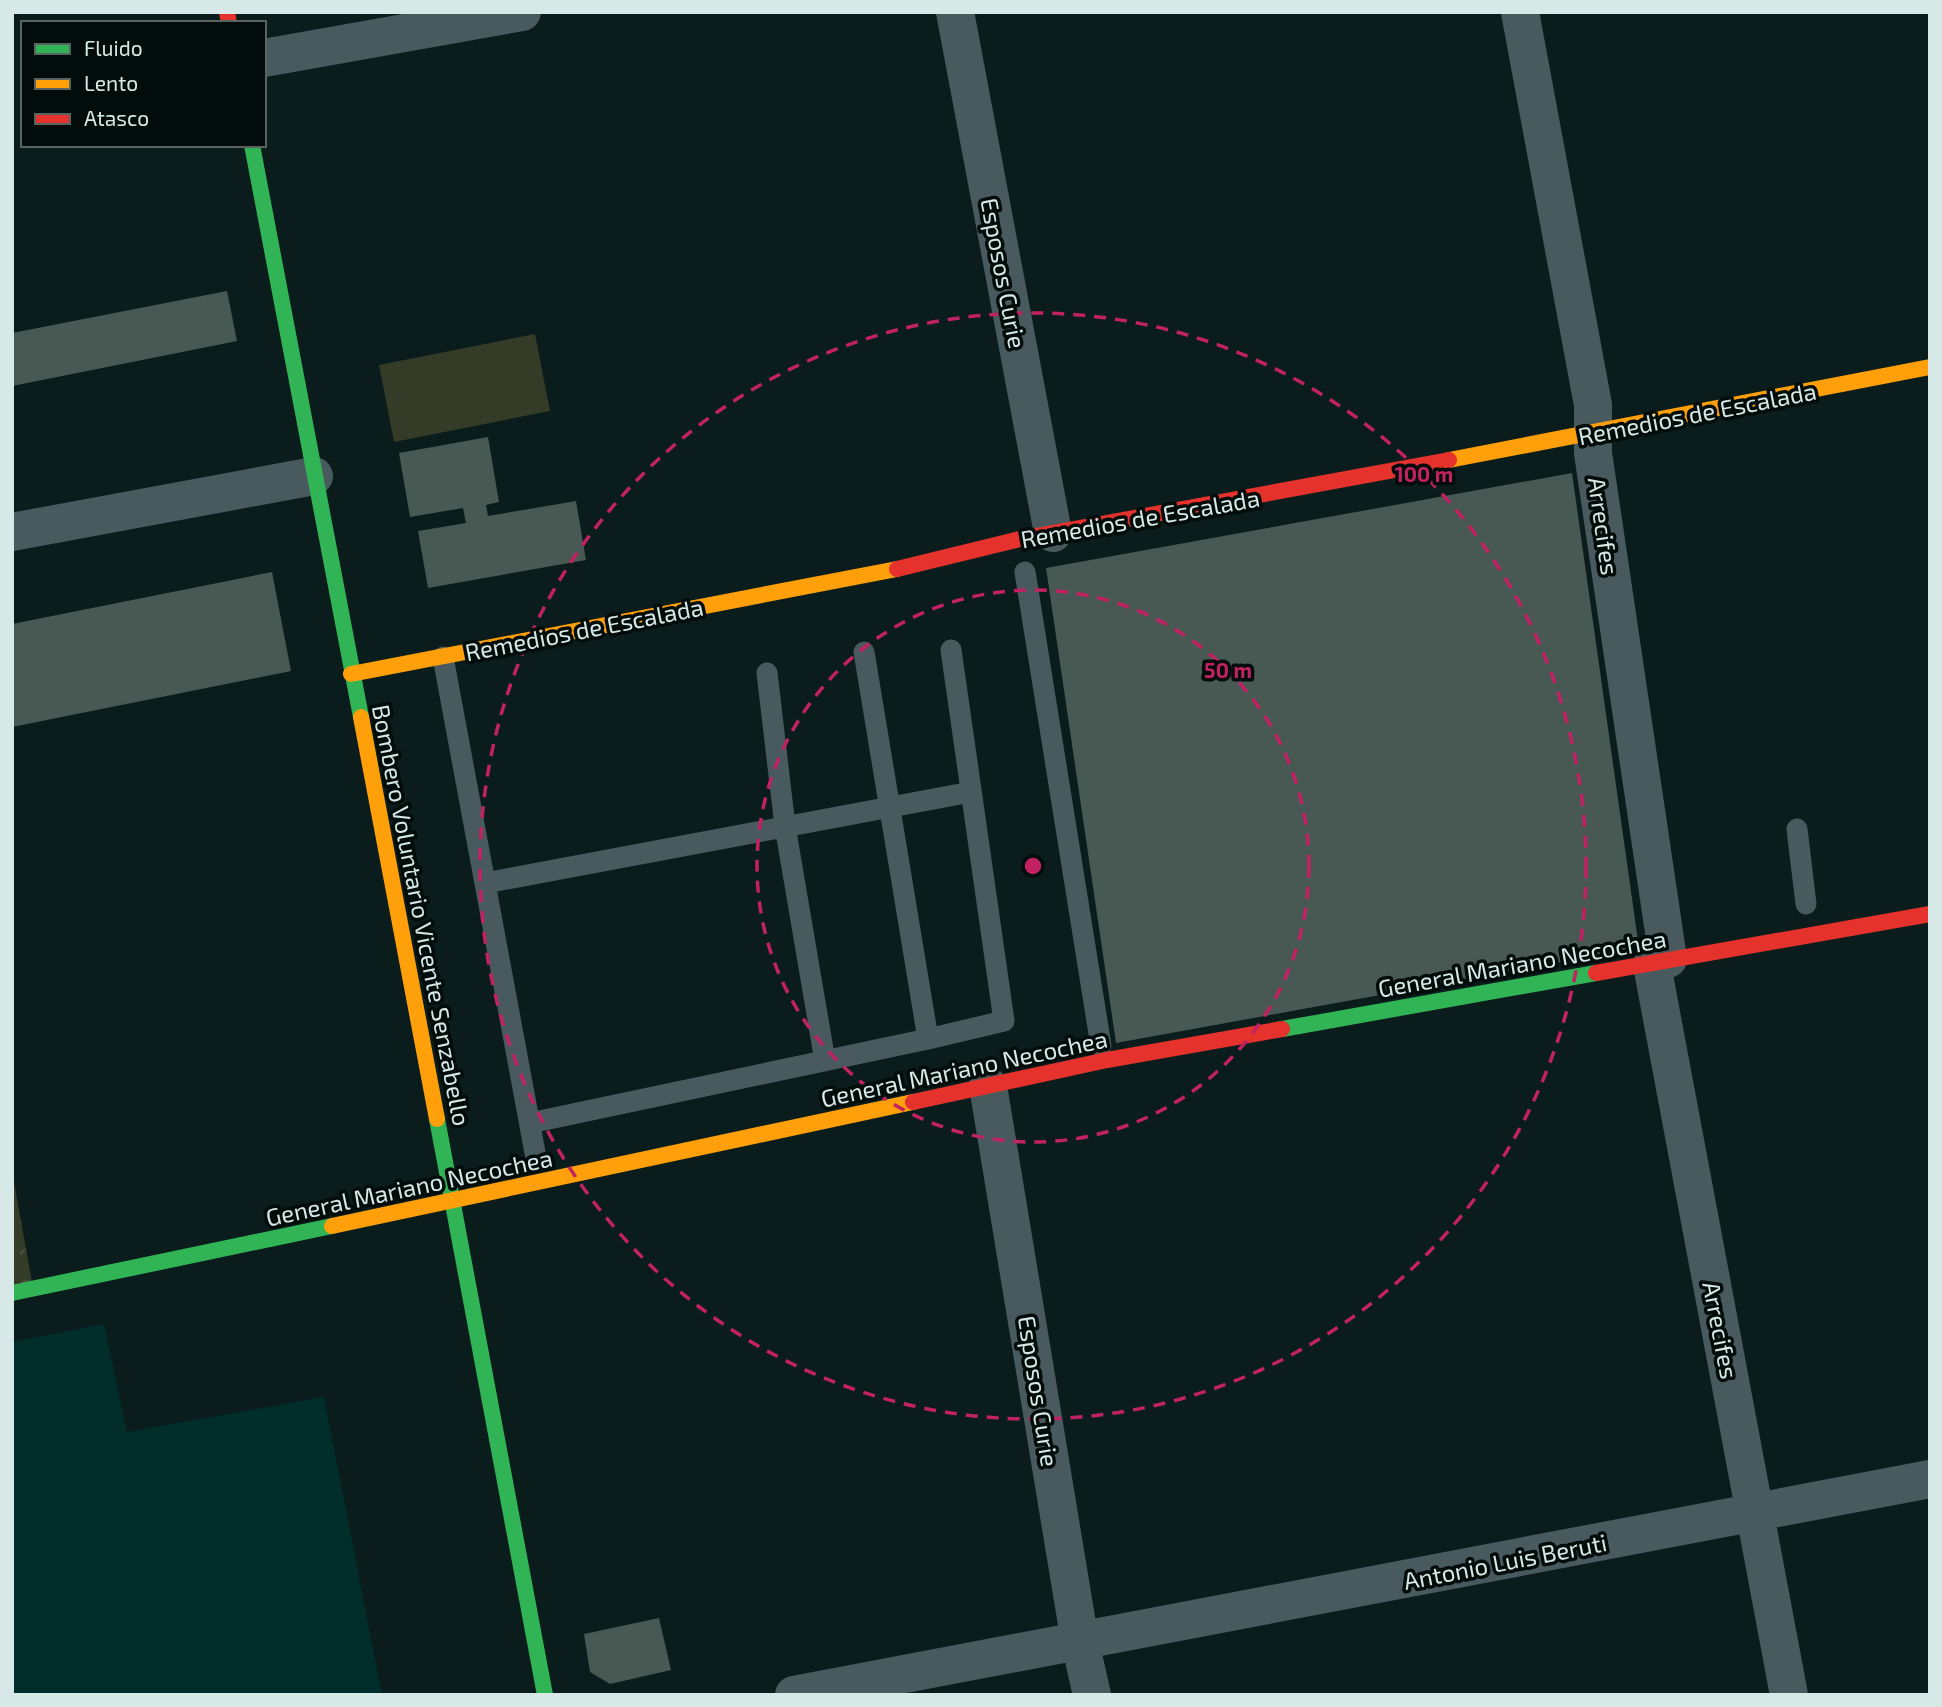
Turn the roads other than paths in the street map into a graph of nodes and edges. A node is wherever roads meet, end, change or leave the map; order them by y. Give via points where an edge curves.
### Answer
1 (522, 12) edge
2 (955, 12) edge
3 (1520, 12) edge
4 (266, 58) edge
5 (252, 147) edge
6 (1930, 367) edge
7 (1594, 434) junction
8 (314, 476) junction
9 (12, 532) edge
10 (1053, 533) junction
11 (1026, 572) dead end
12 (951, 650) dead end
13 (864, 652) dead end
14 (443, 657) junction
15 (767, 673) dead end
16 (351, 674) junction
17 (971, 792) junction
18 (890, 806) junction
19 (785, 826) junction
20 (1797, 830) dead end
21 (485, 883) junction
22 (1806, 904) dead end
23 (1930, 914) edge
24 (1660, 962) junction
25 (928, 1039) junction
26 (1101, 1046) dead end
27 (825, 1061) junction
28 (988, 1086) junction
29 (530, 1123) junction
30 (536, 1158) dead end
31 (454, 1200) junction
32 (12, 1293) edge
33 (1930, 1479) edge
34 (1755, 1513) junction
35 (1080, 1642) junction
36 (545, 1695) edge
37 (794, 1695) edge
38 (1092, 1695) edge
39 (1789, 1695) edge

1 - 4 street
2 - 10 street, Esposos Curie
3 - 7 street, Arrecifes via 1593,405
5 - 8 street, Bombero Voluntario Vicente Senzabello
6 - 7 street, Remedios de Escalada
7 - 10 street, Remedios de Escalada
7 - 24 street, Arrecifes
8 - 9 street
8 - 16 street, Bombero Voluntario Vicente Senzabello
10 - 14 street, Remedios de Escalada via 894,570
11 - 26 lane
12 - 17 lane
13 - 18 lane
14 - 16 street, Remedios de Escalada
14 - 21 lane
15 - 19 lane
16 - 31 street, Bombero Voluntario Vicente Senzabello
17 - 18 lane
17 - 25 lane via 1003,1021
18 - 19 lane
18 - 25 lane
19 - 21 lane
19 - 27 lane
20 - 22 lane
21 - 29 lane
23 - 24 street, General Mariano Necochea
24 - 28 street, General Mariano Necochea via 1107,1060
24 - 34 street, Arrecifes
25 - 27 lane
27 - 29 lane
28 - 31 street, General Mariano Necochea
28 - 35 street, Esposos Curie
29 - 30 lane
31 - 32 street, General Mariano Necochea
31 - 36 street, Bombero Voluntario Vicente Senzabello
33 - 34 street, Antonio Luis Beruti
34 - 35 street, Antonio Luis Beruti
34 - 39 street, Arrecifes
35 - 37 street, Antonio Luis Beruti
35 - 38 street, Esposos Curie

